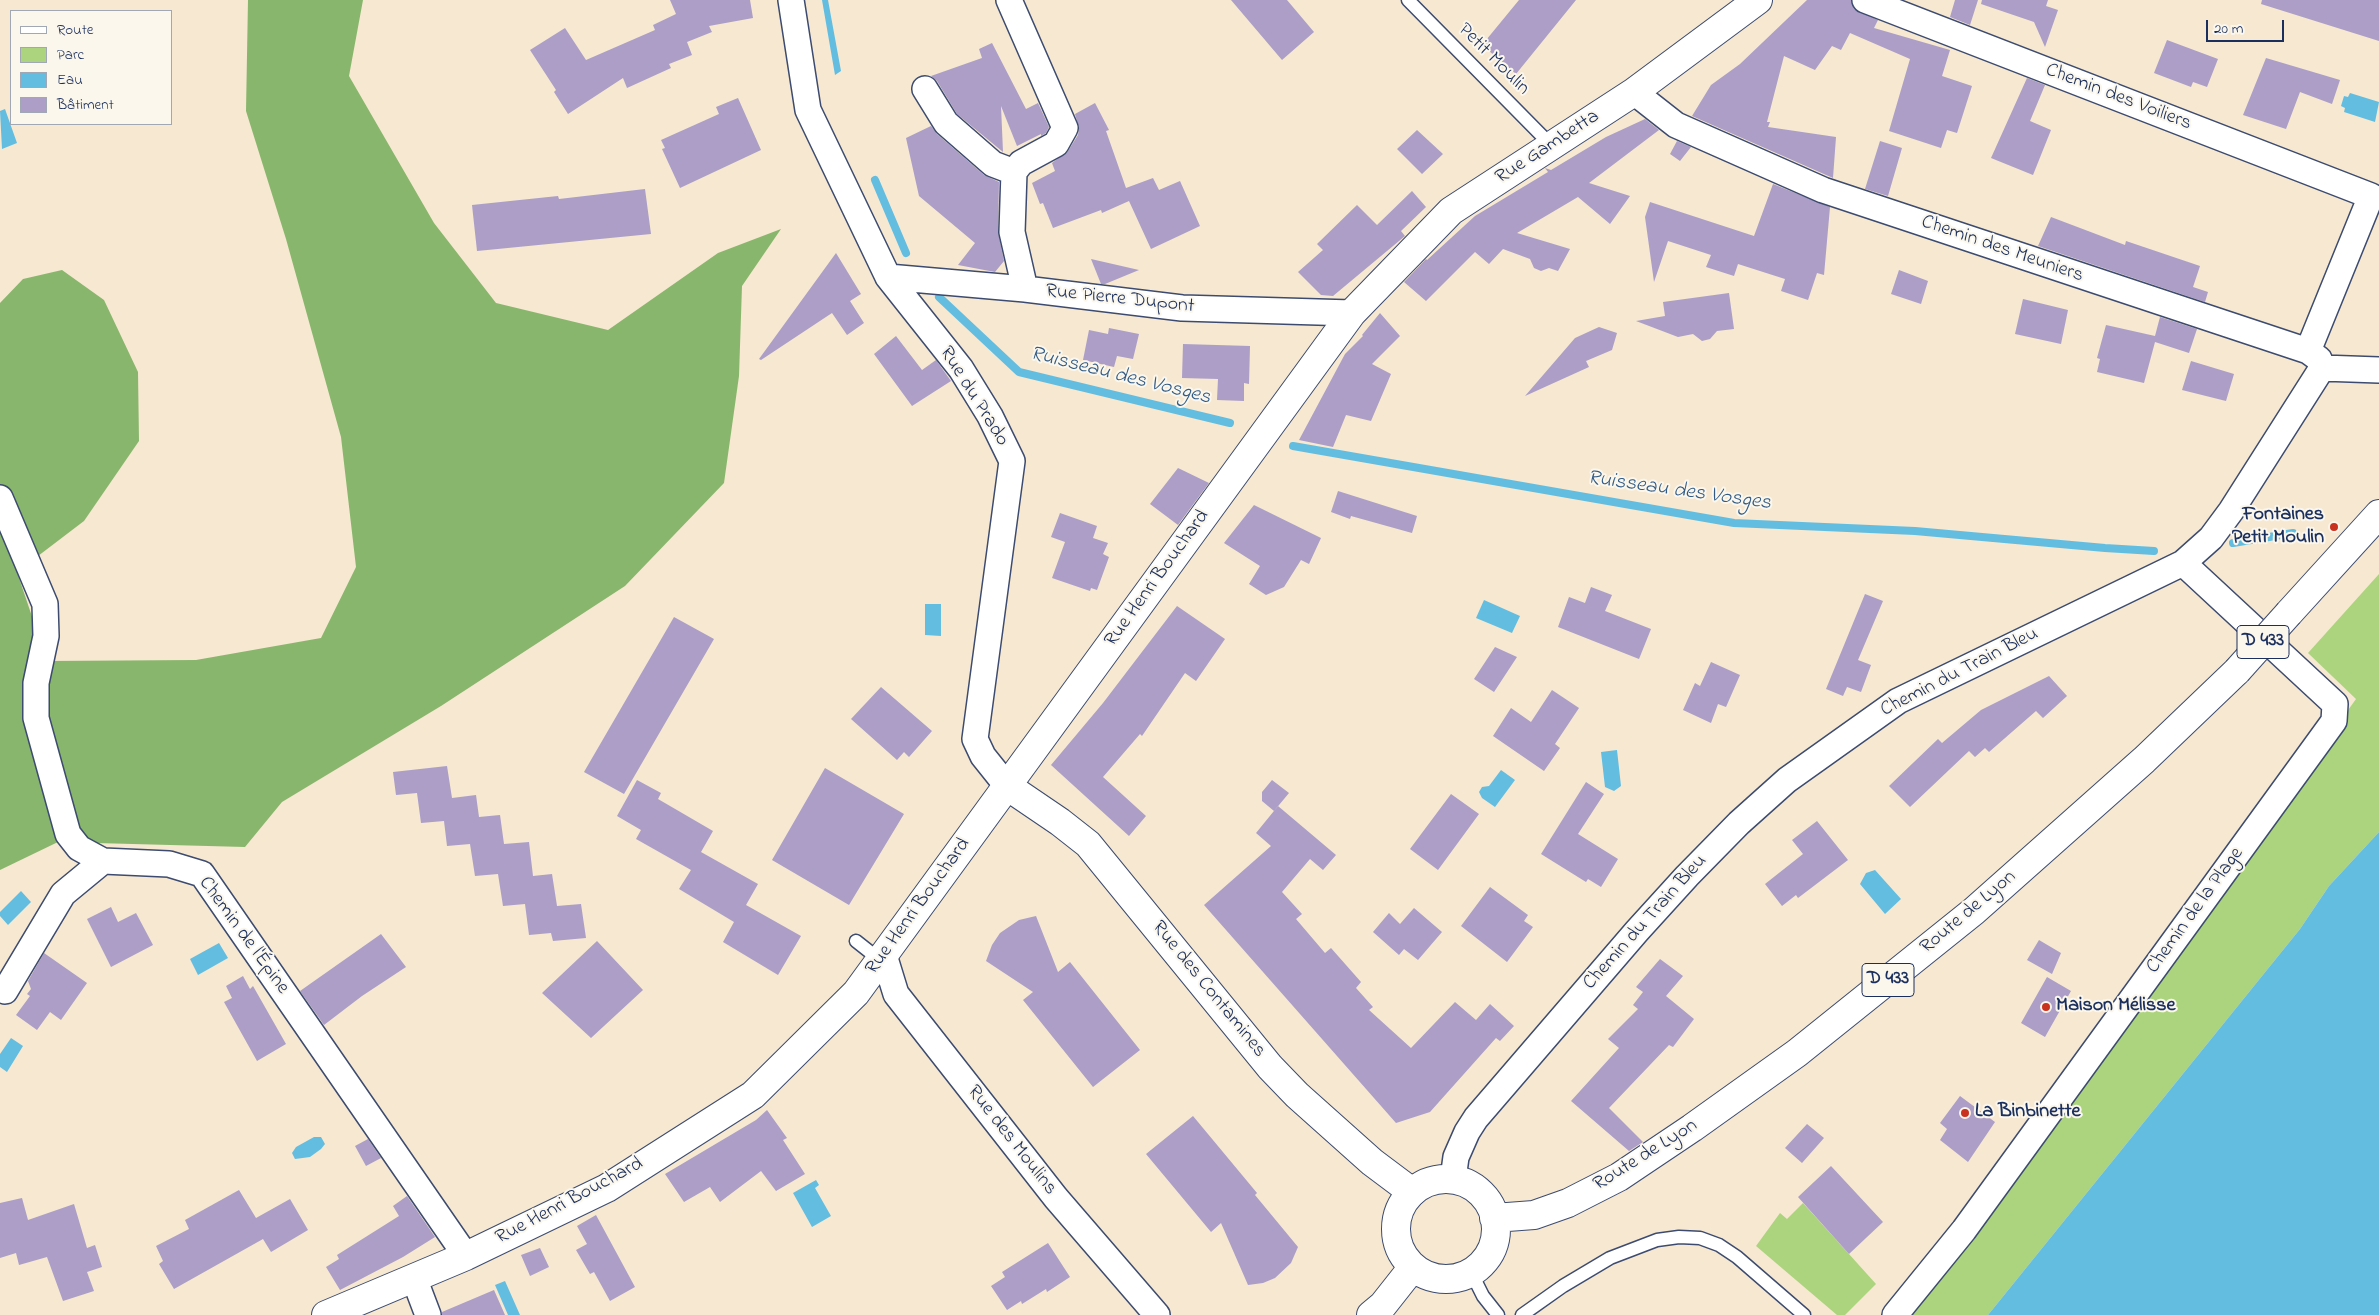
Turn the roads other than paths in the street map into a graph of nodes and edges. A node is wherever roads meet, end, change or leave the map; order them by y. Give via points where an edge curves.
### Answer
1 (791, 0) edge
2 (1009, 0) edge
3 (1408, 0) edge
4 (1758, 0) edge
5 (1865, 0) edge
6 (925, 89) dead end
7 (1634, 92) junction
8 (1552, 146) junction
9 (1014, 172) junction
10 (2375, 197) edge
11 (888, 277) junction
12 (1025, 289) junction
13 (1352, 313) junction
14 (2315, 360) junction
15 (2379, 370) edge
16 (0, 498) edge
17 (2379, 514) edge
18 (2183, 563) junction
19 (1008, 786) junction
20 (104, 861) junction
21 (856, 941) dead end
22 (882, 957) junction
23 (5, 991) dead end
24 (1453, 1179) junction
25 (1412, 1192) junction
26 (1494, 1218) junction
27 (466, 1256) junction
28 (1413, 1267) junction
29 (1471, 1272) junction
30 (414, 1278) junction
31 (326, 1315) edge
32 (428, 1315) edge
33 (1157, 1315) edge
34 (1371, 1315) edge
35 (1498, 1315) edge
36 (1522, 1315) edge
37 (1804, 1315) edge
38 (1895, 1315) edge

1 - 11 street, Rue du Prado via 808,110
2 - 9 street via 1065,128 1056,144 1021,163
3 - 8 lane, Petit Moulin
4 - 7 street, Rue Gambetta
5 - 10 street, Chemin des Voiliers
6 - 9 street via 946,123 993,164
7 - 8 street, Rue Gambetta
7 - 14 street, Chemin des Meuniers via 1676,125 1823,190
8 - 13 street, Rue Gambetta via 1450,211
9 - 12 street via 1012,232
10 - 14 street, Chemin des Voiliers
11 - 12 street, Rue Pierre Dupont
11 - 19 street, Rue du Prado via 961,369 990,416 1012,461 975,740 983,756
12 - 13 street, Rue Pierre Dupont via 1182,308
13 - 19 street, Rue Henri Bouchard
14 - 15 street, Chemin des Meuniers via 2349,370
14 - 18 street, Chemin du Train Bleu via 2231,511 2212,538
16 - 20 street, Chemin de l'Épine via 45,604 46,636 36,683 36,718 43,747 68,834 79,848
17 - 26 street, Route de Lyon / D 433, bridge via 2237,671 2144,760 1974,911 1797,1053 1619,1177 1568,1203 1534,1215
18 - 24 street, Chemin du Train Bleu via 1898,700 1788,780 1687,876 1476,1118 1456,1157
18 - 38 street, Chemin de la Plage via 2335,704 2334,721 1964,1230
19 - 22 street, Rue Henri Bouchard
19 - 25 street, Rue des Contamines via 1088,844 1270,1067 1372,1162
20 - 23 street via 63,894
20 - 27 street, Chemin de l'Épine via 169,864 202,874
21 - 22 lane
22 - 27 street, Rue Henri Bouchard via 856,993 753,1095 607,1188
22 - 33 street, Rue des Moulins via 896,994 1056,1198
24 - 25 street via 1431,1182
24 - 26 street via 1479,1192 1489,1204
25 - 28 street via 1396,1221 1396,1238 1402,1254
26 - 29 street via 1493,1245 1487,1257
27 - 30 street, Rue Henri Bouchard
28 - 29 street via 1441,1279
28 - 34 street
29 - 35 lane via 1483,1296
30 - 31 street, Rue Henri Bouchard
30 - 32 street
36 - 37 lane via 1610,1258 1657,1240 1679,1237 1700,1238 1719,1245

